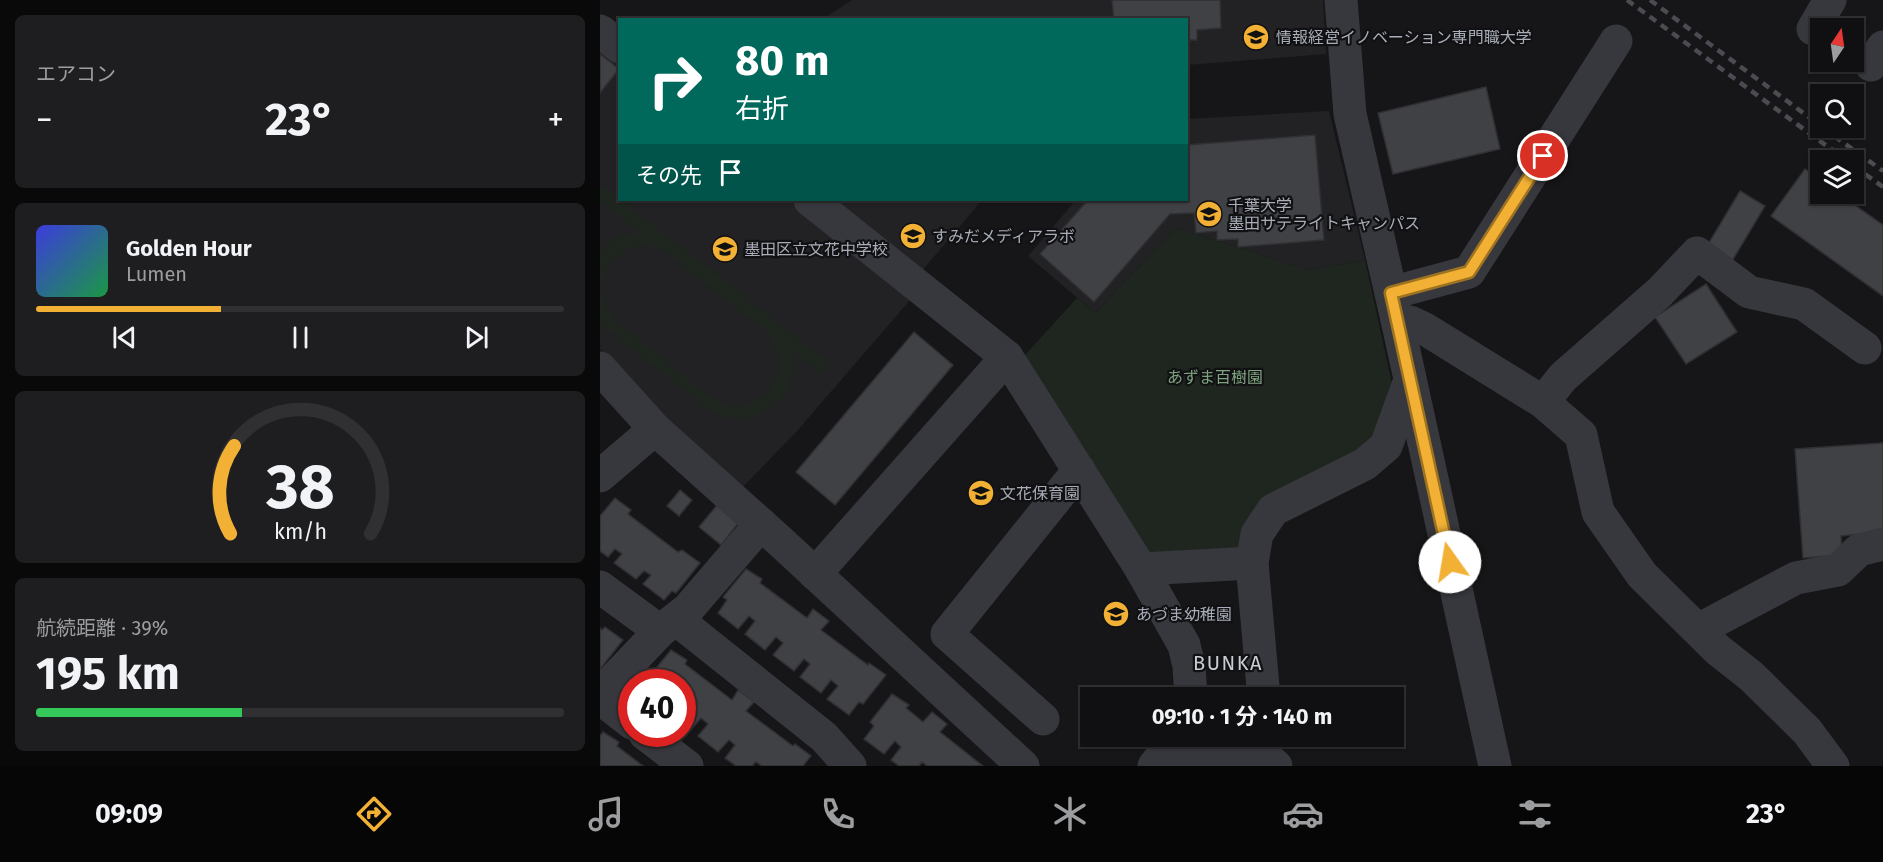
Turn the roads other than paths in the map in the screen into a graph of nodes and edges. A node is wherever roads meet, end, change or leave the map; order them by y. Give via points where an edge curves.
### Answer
1 (1341, 0) edge
2 (1830, 0) edge
3 (1820, 18) edge
4 (600, 31) edge
5 (1616, 41) dead end
6 (618, 45) edge
7 (811, 201) edge
8 (1394, 309) junction
9 (1865, 348) dead end
10 (1006, 357) junction
11 (600, 368) edge
12 (1410, 380) junction
13 (1543, 402) junction
14 (655, 429) junction
15 (1079, 470) junction
16 (600, 476) edge
17 (761, 524) junction
18 (1883, 544) edge
19 (1252, 563) junction
20 (1141, 569) junction
21 (815, 574) junction
22 (600, 587) edge
23 (668, 625) junction
24 (1698, 630) junction
25 (1190, 687) edge
26 (1263, 687) edge
27 (600, 696) edge
28 (618, 711) edge
29 (1043, 719) dead end
30 (662, 747) edge
31 (1164, 753) edge
32 (1271, 754) edge
33 (687, 766) edge
34 (850, 766) edge
35 (1023, 766) edge
36 (1496, 766) edge
37 (1833, 766) edge

1 - 8 street via 1350,114
2 - 3 street
4 - 6 street
5 - 8 street via 1469,272
7 - 10 street
8 - 12 street
8 - 13 street
9 - 13 street via 1804,303 1749,292 1697,253 1660,292 1563,377
10 - 15 street
10 - 21 street
11 - 14 street
12 - 19 street via 1386,446 1365,464 1273,510 1257,534
12 - 36 street
13 - 24 street via 1581,435 1598,512 1642,575
14 - 16 street
14 - 17 street
15 - 20 street
15 - 29 street via 947,634
17 - 21 street
17 - 23 street via 688,609
18 - 24 street via 1859,550 1838,570 1796,578
19 - 20 street
19 - 26 street
20 - 25 street via 1184,645
21 - 35 street
22 - 23 street
23 - 27 street
23 - 34 street via 824,737
24 - 37 street via 1807,731
27 - 28 street
30 - 33 street
31 - 32 street

